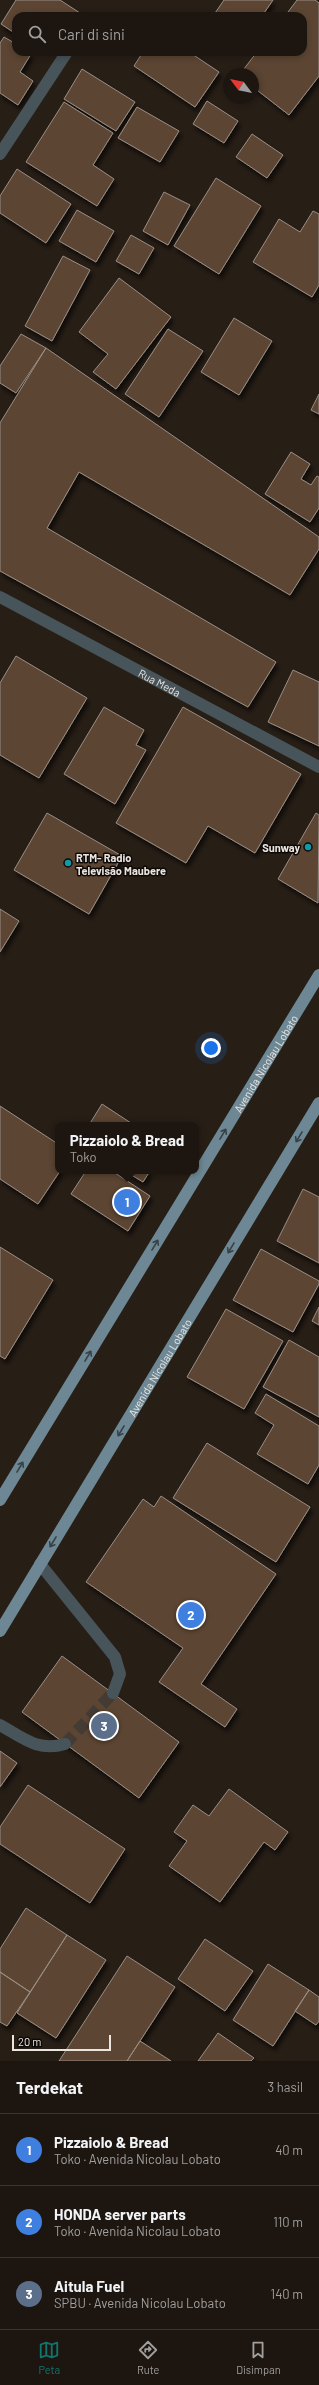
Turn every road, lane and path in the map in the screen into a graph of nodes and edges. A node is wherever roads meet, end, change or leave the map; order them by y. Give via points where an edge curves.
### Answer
1 (64, 56) edge
2 (0, 154) edge
3 (0, 598) edge
4 (319, 767) edge
5 (319, 975) edge
6 (319, 1104) edge
7 (199, 1172) edge
8 (198, 1174) edge
9 (0, 1500) edge
10 (40, 1564) junction
11 (0, 1631) edge
12 (113, 1693) tunnel mouth
13 (0, 1725) edge
14 (65, 1744) tunnel mouth

1 - 2 street
3 - 4 street, Rua Meda
7 -> 5 main road, Avenida Nicolau Lobato
6 -> 10 main road, Avenida Nicolau Lobato
9 -> 8 main road, Avenida Nicolau Lobato
10 - 11 main road, Avenida Nicolau Lobato
10 - 12 street via 115,1657 120,1674
13 - 14 street via 38,1746 52,1748

